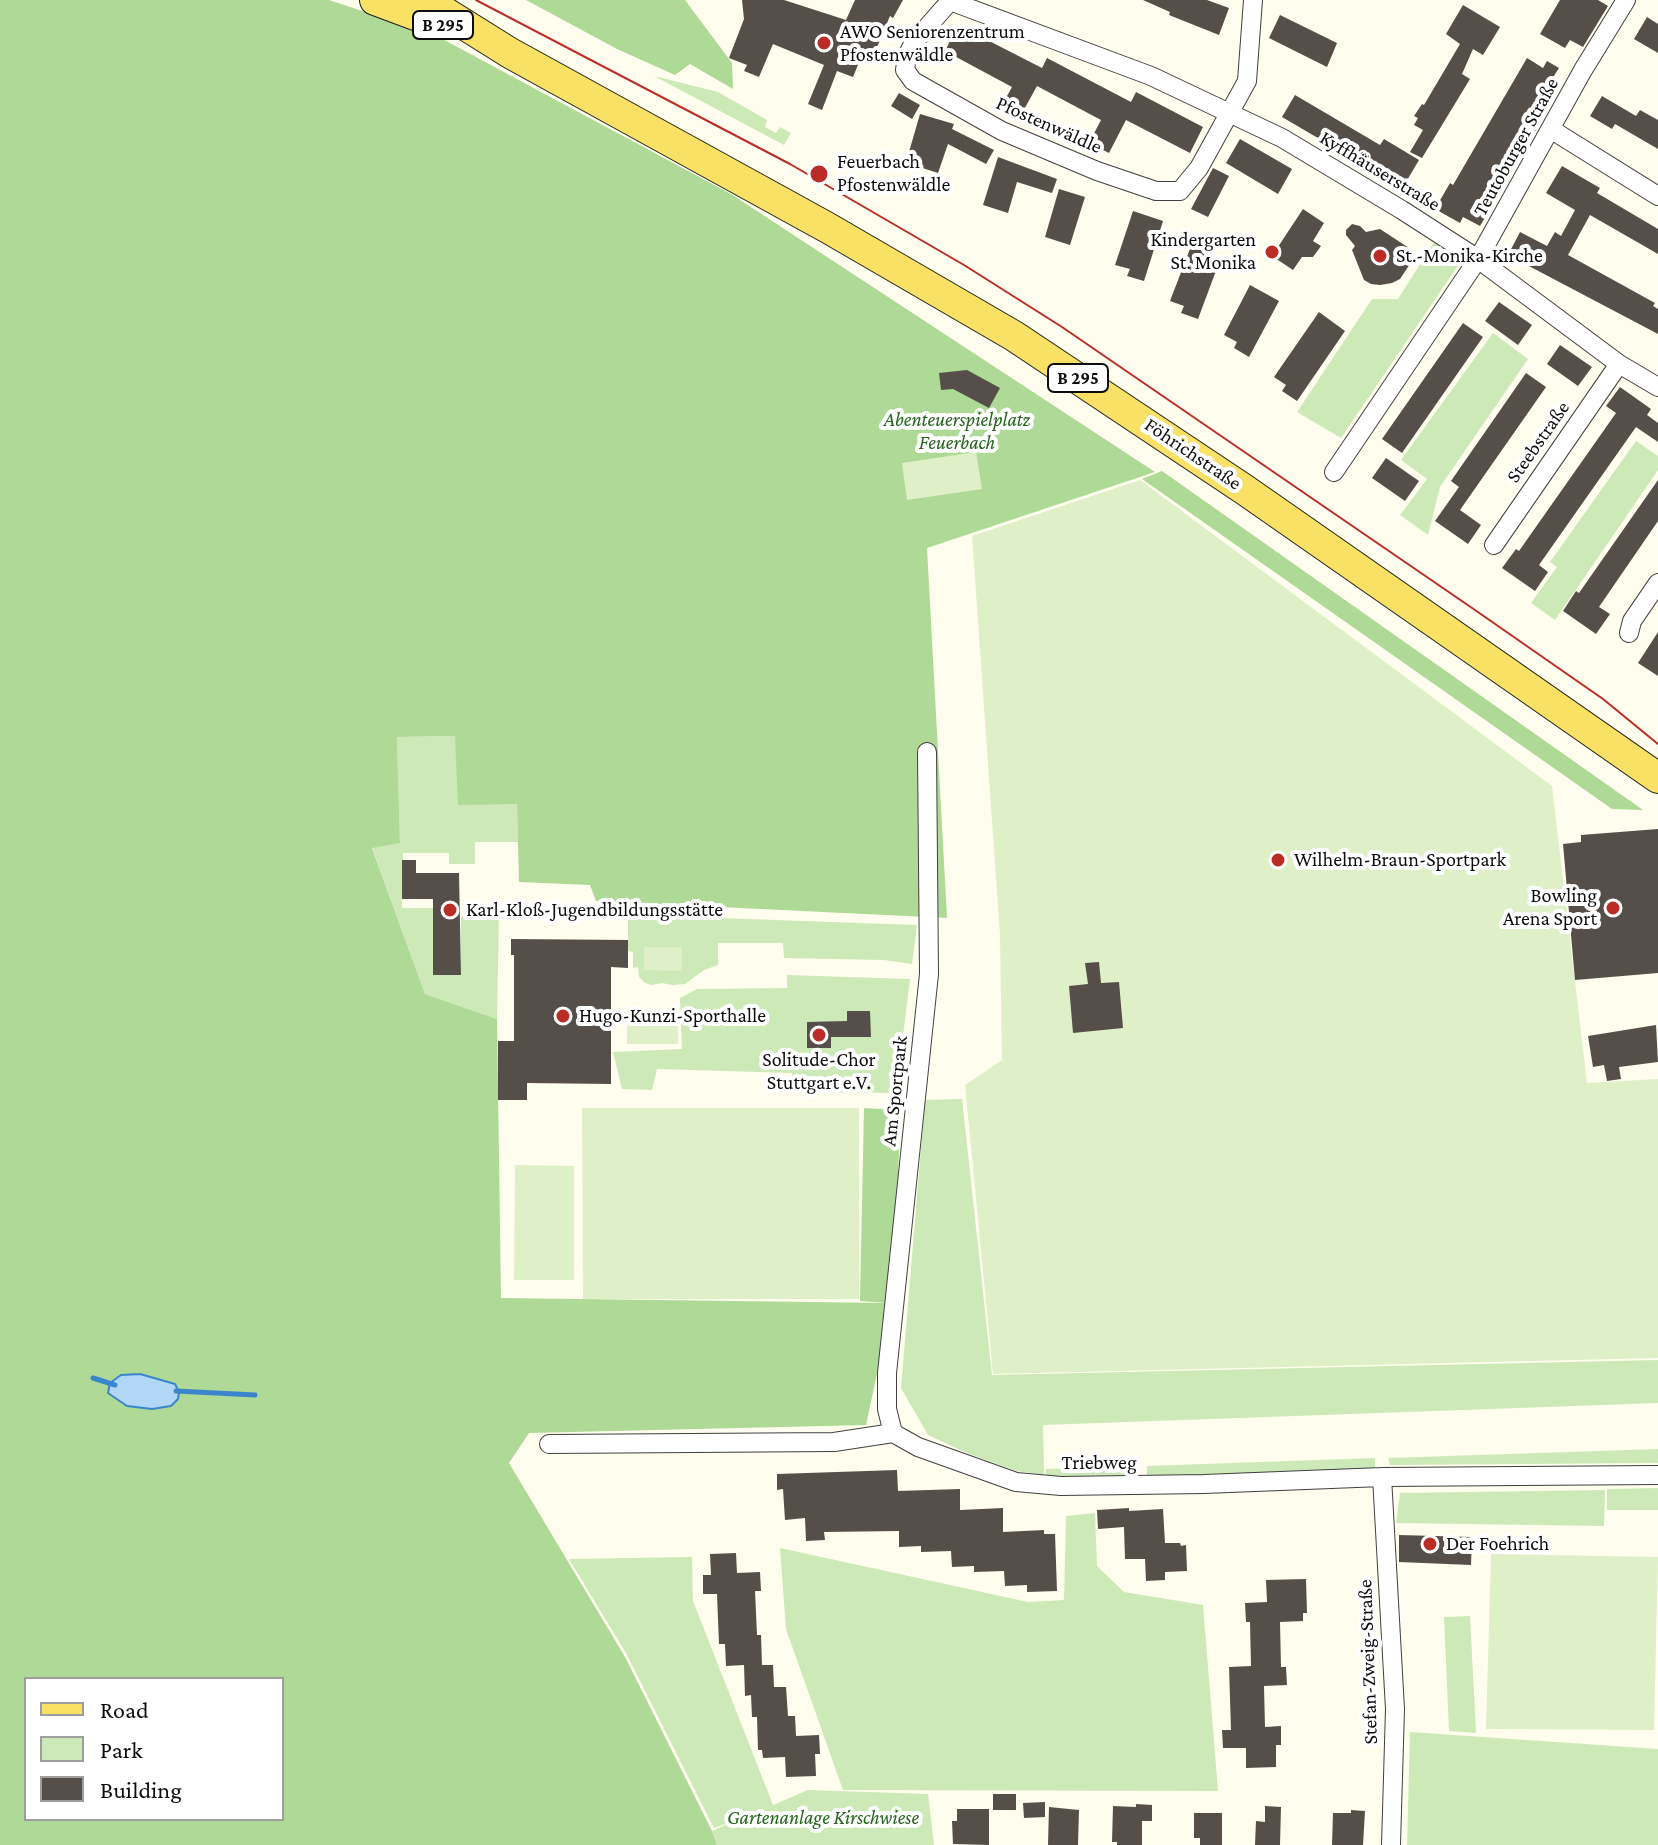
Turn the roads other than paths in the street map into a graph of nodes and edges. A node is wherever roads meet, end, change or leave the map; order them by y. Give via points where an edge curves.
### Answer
1 (375, 0) edge
2 (417, 0) edge
3 (1253, 0) edge
4 (1626, 0) edge
5 (950, 1) edge
6 (510, 53) junction
7 (1230, 114) junction
8 (1552, 130) junction
9 (1658, 196) edge
10 (1478, 259) junction
11 (1619, 364) junction
12 (1658, 387) edge
13 (1334, 472) dead end
14 (1494, 545) dead end
15 (1658, 583) edge
16 (1629, 633) dead end
17 (927, 752) dead end
18 (1655, 773) edge
19 (893, 1433) junction
20 (549, 1444) dead end
21 (1658, 1475) edge
22 (1382, 1477) junction
23 (1391, 1845) edge

1 - 6 main road, B 295
2 - 6 main road, B 295
3 - 7 street via 1247,81
4 - 8 street, Teutoburger Straße
5 - 7 street, Kyffhäuserstraße via 1151,76
5 - 7 street, Pfostenwäldle via 907,56 905,70 913,81 1002,131 1097,171 1156,191 1180,191
6 - 18 main road, Föhrichstraße / B 295 via 1014,336
7 - 10 street, Kyffhäuserstraße via 1282,138
8 - 9 street
8 - 10 street, Teutoburger Straße
10 - 11 street, Kyffhäuserstraße
10 - 13 street, Teutoburger Straße
11 - 12 street, Kyffhäuserstraße
11 - 14 street, Steebstraße
15 - 16 street
17 - 19 street, Am Sportpark via 929,974 887,1373
19 - 20 street via 834,1442
19 - 22 street, Triebweg via 1016,1482 1173,1485
21 - 22 street, Triebweg
22 - 23 street, Stefan-Zweig-Straße via 1395,1709

